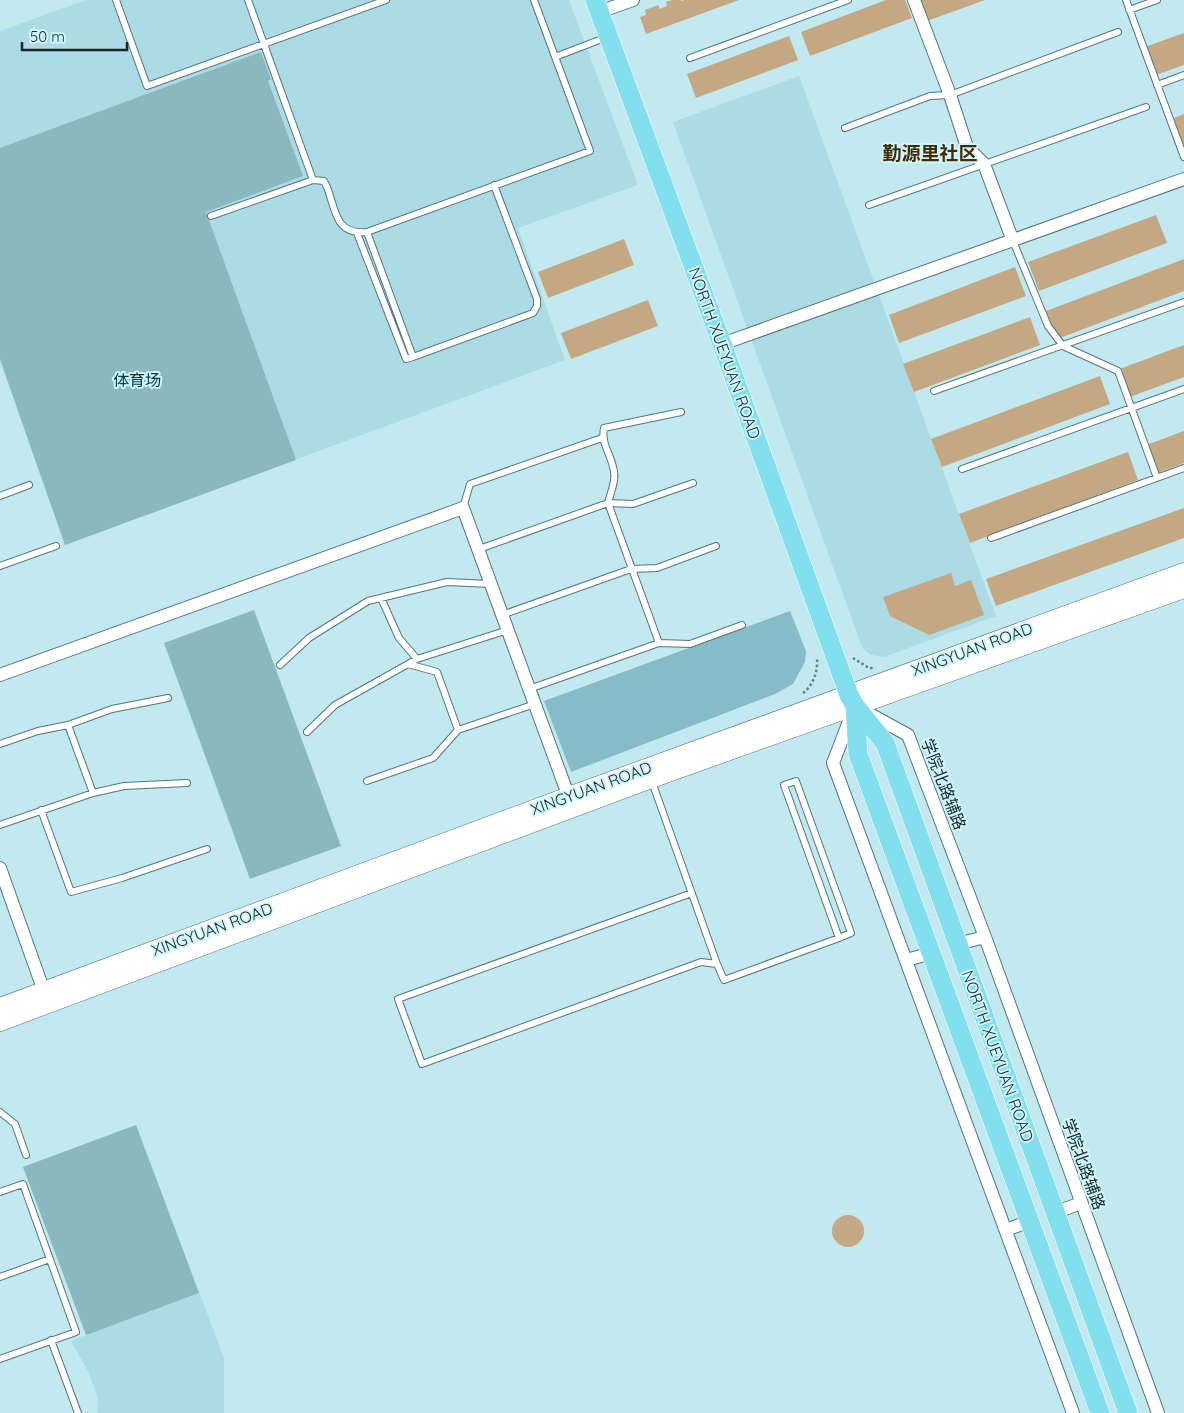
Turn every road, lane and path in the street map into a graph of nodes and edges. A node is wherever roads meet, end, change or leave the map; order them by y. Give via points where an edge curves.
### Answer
1 (116, 0) edge
2 (248, 0) edge
3 (386, 0) edge
4 (534, 0) edge
5 (633, 0) edge
6 (848, 0) edge
7 (914, 0) edge
8 (1126, 0) edge
9 (1157, 0) edge
10 (597, 6) edge
11 (1129, 10) junction
12 (1118, 32) dead end
13 (608, 36) junction
14 (264, 44) junction
15 (555, 57) junction
16 (690, 58) dead end
17 (1184, 75) edge
18 (1157, 85) junction
19 (950, 95) junction
20 (1146, 106) dead end
21 (845, 128) dead end
22 (1184, 157) edge
23 (984, 164) junction
24 (1184, 179) edge
25 (313, 180) junction
26 (494, 185) junction
27 (869, 205) dead end
28 (211, 216) dead end
29 (367, 232) junction
30 (357, 233) junction
31 (1013, 241) junction
32 (1184, 302) edge
33 (722, 344) junction
34 (1063, 346) junction
35 (413, 357) junction
36 (1184, 389) edge
37 (934, 391) dead end
38 (1132, 407) junction
39 (681, 412) dead end
40 (602, 438) junction
41 (1184, 468) edge
42 (962, 469) dead end
43 (1157, 478) junction
44 (693, 484) dead end
45 (29, 485) dead end
46 (0, 496) edge
47 (608, 503) junction
48 (463, 508) junction
49 (991, 538) dead end
50 (56, 546) dead end
51 (716, 546) dead end
52 (479, 549) junction
53 (0, 566) edge
54 (631, 569) junction
55 (1184, 572) edge
56 (491, 584) junction
57 (1184, 589) edge
58 (380, 598) junction
59 (502, 615) junction
60 (742, 625) dead end
61 (508, 630) junction
62 (659, 643) junction
63 (417, 659) junction
64 (408, 664) junction
65 (280, 665) dead end
66 (0, 675) edge
67 (530, 689) junction
68 (168, 698) dead end
69 (852, 700) junction
70 (535, 704) junction
71 (68, 725) junction
72 (458, 730) junction
73 (307, 732) dead end
74 (0, 744) edge
75 (651, 779) junction
76 (367, 782) dead end
77 (187, 783) dead end
78 (93, 792) junction
79 (571, 802) junction
80 (41, 810) junction
81 (0, 825) edge
82 (207, 849) dead end
83 (0, 868) edge
84 (692, 893) junction
85 (985, 937) junction
86 (839, 938) junction
87 (958, 944) junction
88 (931, 953) junction
89 (907, 960) junction
90 (717, 964) junction
91 (47, 997) junction
92 (0, 1007) edge
93 (0, 1022) edge
94 (0, 1112) edge
95 (26, 1155) dead end
96 (0, 1192) edge
97 (1081, 1204) junction
98 (1054, 1213) junction
99 (1030, 1221) junction
100 (1006, 1230) junction
101 (50, 1259) junction
102 (0, 1278) edge
103 (51, 1340) junction
104 (0, 1359) edge
105 (78, 1413) edge
106 (1073, 1413) edge
107 (1100, 1413) edge
108 (1128, 1413) edge
109 (1158, 1413) edge

1 - 14 lane via 147,86
2 - 14 lane
3 - 14 lane
4 - 15 lane
5 - 10 street
6 - 16 lane
7 - 19 street
8 - 11 lane
9 - 11 lane
10 - 13 main road, NORTH XUEYUAN ROAD
11 - 18 lane
12 - 19 lane
13 - 15 lane
13 - 33 main road, NORTH XUEYUAN ROAD
14 - 25 lane
15 - 26 lane via 590,151
17 - 18 lane
18 - 22 lane
19 - 21 lane via 930,96
19 - 23 street via 967,148
20 - 23 lane
23 - 27 lane
23 - 31 street
24 - 31 street
25 - 28 lane
25 - 30 lane via 324,181 340,225
26 - 29 lane
26 - 35 lane via 538,306 533,313
29 - 30 lane
29 - 35 lane
30 - 35 lane via 406,359
31 - 33 street
31 - 34 lane via 1048,326
32 - 34 lane
33 - 69 main road, NORTH XUEYUAN ROAD
34 - 37 lane
34 - 38 lane via 1118,371
36 - 38 lane
38 - 42 lane
38 - 43 lane
39 - 40 lane via 604,428
40 - 47 lane via 614,468 615,479
40 - 48 lane via 470,484
41 - 43 lane
43 - 49 lane
44 - 47 lane via 634,504
45 - 46 lane
47 - 52 lane
47 - 54 lane
48 - 52 street
48 - 66 street
50 - 53 lane
51 - 54 lane via 657,568
52 - 56 street
54 - 59 lane
54 - 62 lane
55 - 69 main road, XINGYUAN ROAD
56 - 58 lane via 447,582
56 - 59 street
57 - 69 main road, XINGYUAN ROAD
58 - 63 lane via 399,638
58 - 65 lane via 368,601 309,638
59 - 61 street
60 - 62 lane via 690,644
61 - 63 lane
61 - 67 street
62 - 67 lane
63 - 64 lane
64 - 72 lane via 437,672
64 - 73 lane via 335,705
67 - 70 street
68 - 71 lane via 112,708
69 - 75 main road, XINGYUAN ROAD
69 - 79 main road, XINGYUAN ROAD
69 - 85 street, 学院北路辅路 via 908,735
69 - 87 main road, NORTH XUEYUAN ROAD via 885,743
69 - 88 main road, NORTH XUEYUAN ROAD via 858,754
69 - 89 street via 833,763
70 - 72 lane
70 - 79 street
71 - 74 lane
71 - 78 lane
72 - 76 lane via 434,758
75 - 79 main road, XINGYUAN ROAD
75 - 84 lane
77 - 78 lane via 124,786
78 - 80 lane
79 - 91 main road, XINGYUAN ROAD
80 - 81 lane
80 - 82 lane via 71,892
83 - 91 street
84 - 90 lane
84 - 90 lane via 398,999 422,1064 701,962
85 - 87 street
85 - 97 street, 学院北路辅路
86 - 86 lane via 784,785 796,781 851,933
86 - 90 lane via 724,980
87 - 98 main road, NORTH XUEYUAN ROAD
88 - 89 street
88 - 99 main road, NORTH XUEYUAN ROAD
89 - 100 street
91 - 92 main road, XINGYUAN ROAD
91 - 93 main road, XINGYUAN ROAD
94 - 95 lane via 15,1124
96 - 101 lane via 23,1184
97 - 98 street
97 - 109 street, 学院北路辅路
98 - 99 main road
98 - 108 main road, NORTH XUEYUAN ROAD
99 - 100 street
99 - 107 main road, NORTH XUEYUAN ROAD
100 - 106 street
101 - 102 lane
101 - 103 lane via 76,1332
103 - 104 lane
103 - 105 lane

